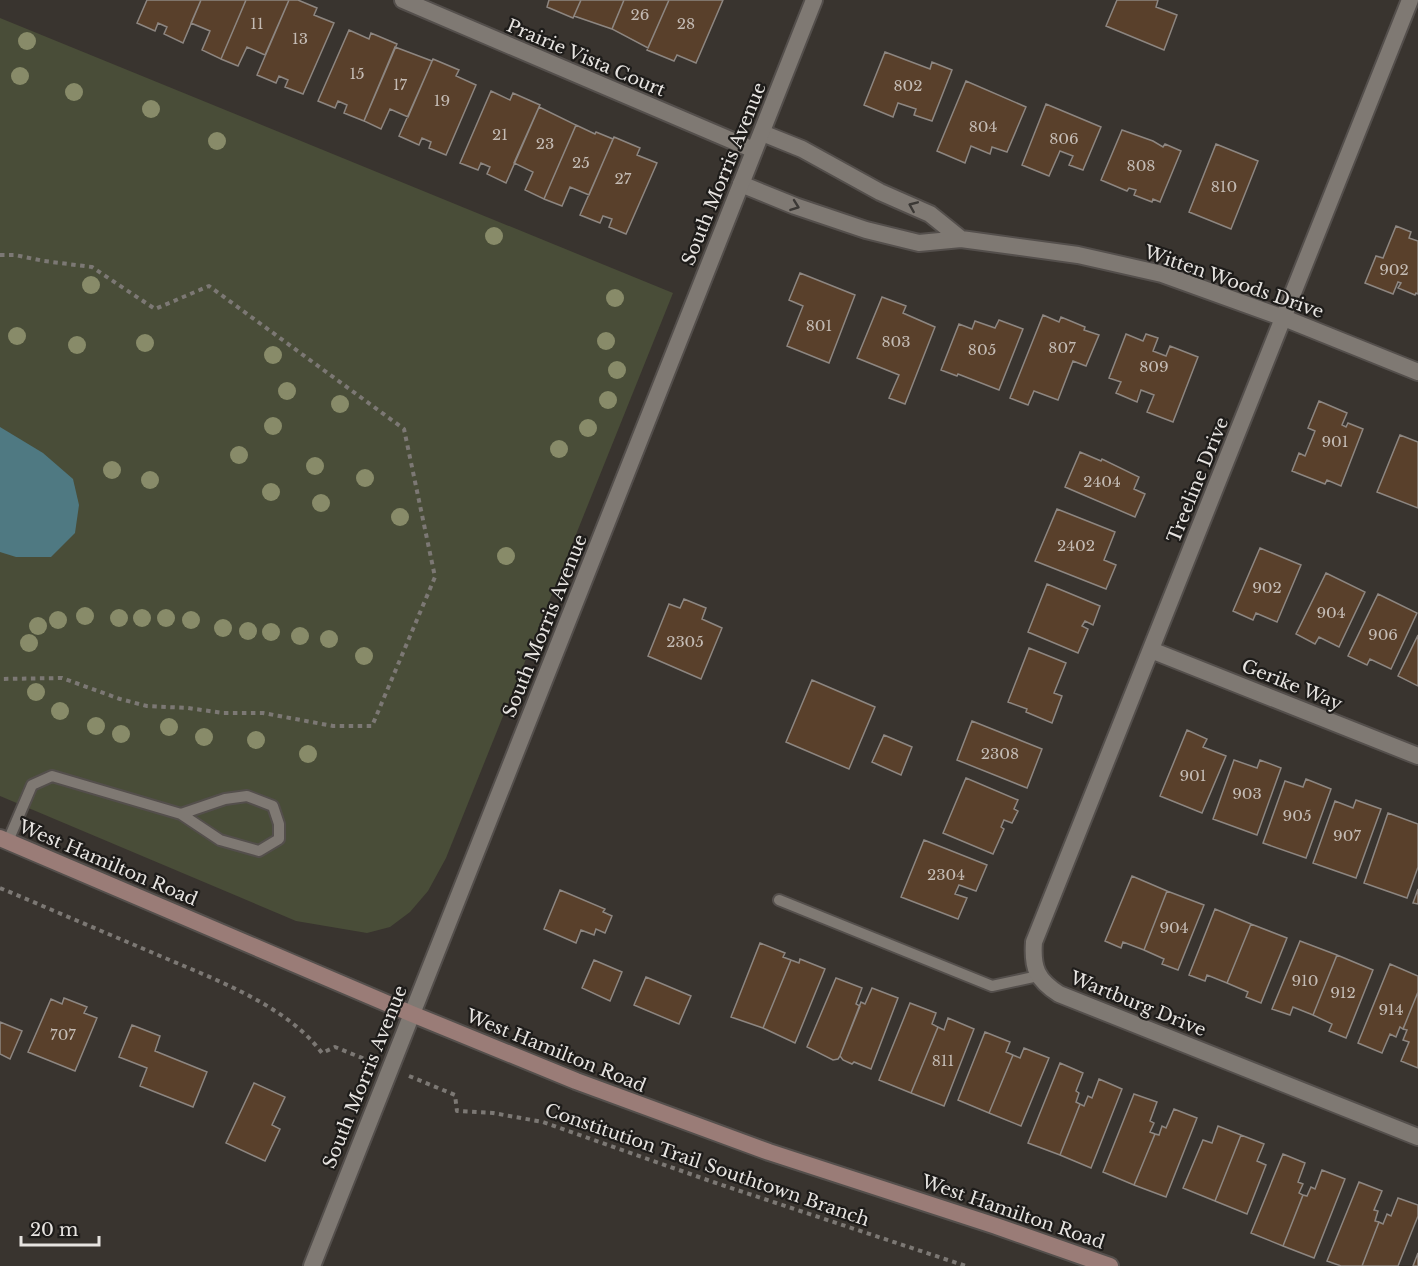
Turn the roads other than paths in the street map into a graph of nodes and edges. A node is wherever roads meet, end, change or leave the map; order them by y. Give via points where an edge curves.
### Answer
1 (403, 0) edge
2 (814, 0) edge
3 (1405, 2) edge
4 (762, 133) junction
5 (754, 150) junction
6 (741, 184) junction
7 (961, 239) junction
8 (1284, 318) junction
9 (1418, 372) edge
10 (1151, 650) junction
11 (1418, 756) edge
12 (181, 814) junction
13 (4, 840) edge
14 (779, 900) dead end
15 (1038, 976) junction
16 (412, 1014) junction
17 (1418, 1137) edge
18 (312, 1266) edge
19 (1110, 1266) edge

1 - 5 street, Prairie Vista Court
2 - 4 street, South Morris Avenue
3 - 8 street, Treeline Drive
4 - 5 street, South Morris Avenue
7 -> 4 street via 930,214
5 - 6 street, South Morris Avenue
6 -> 7 street, Witten Woods Drive via 866,230 919,243
6 - 16 street, South Morris Avenue
7 - 8 street, Witten Woods Drive via 1078,255 1162,274
8 - 9 street, Witten Woods Drive
8 - 10 street, Treeline Drive
10 - 11 street, Gerike Way
10 - 15 street, Treeline Drive via 1034,942 1033,961
12 - 12 lane via 220,840 259,851 279,839 273,806 247,796
12 - 13 lane via 52,776 32,785
13 - 16 main road, West Hamilton Road
14 - 15 lane via 992,986
15 - 17 street, Wartburg Drive via 1059,994
16 - 18 street, South Morris Avenue
16 - 19 main road, West Hamilton Road via 758,1148

